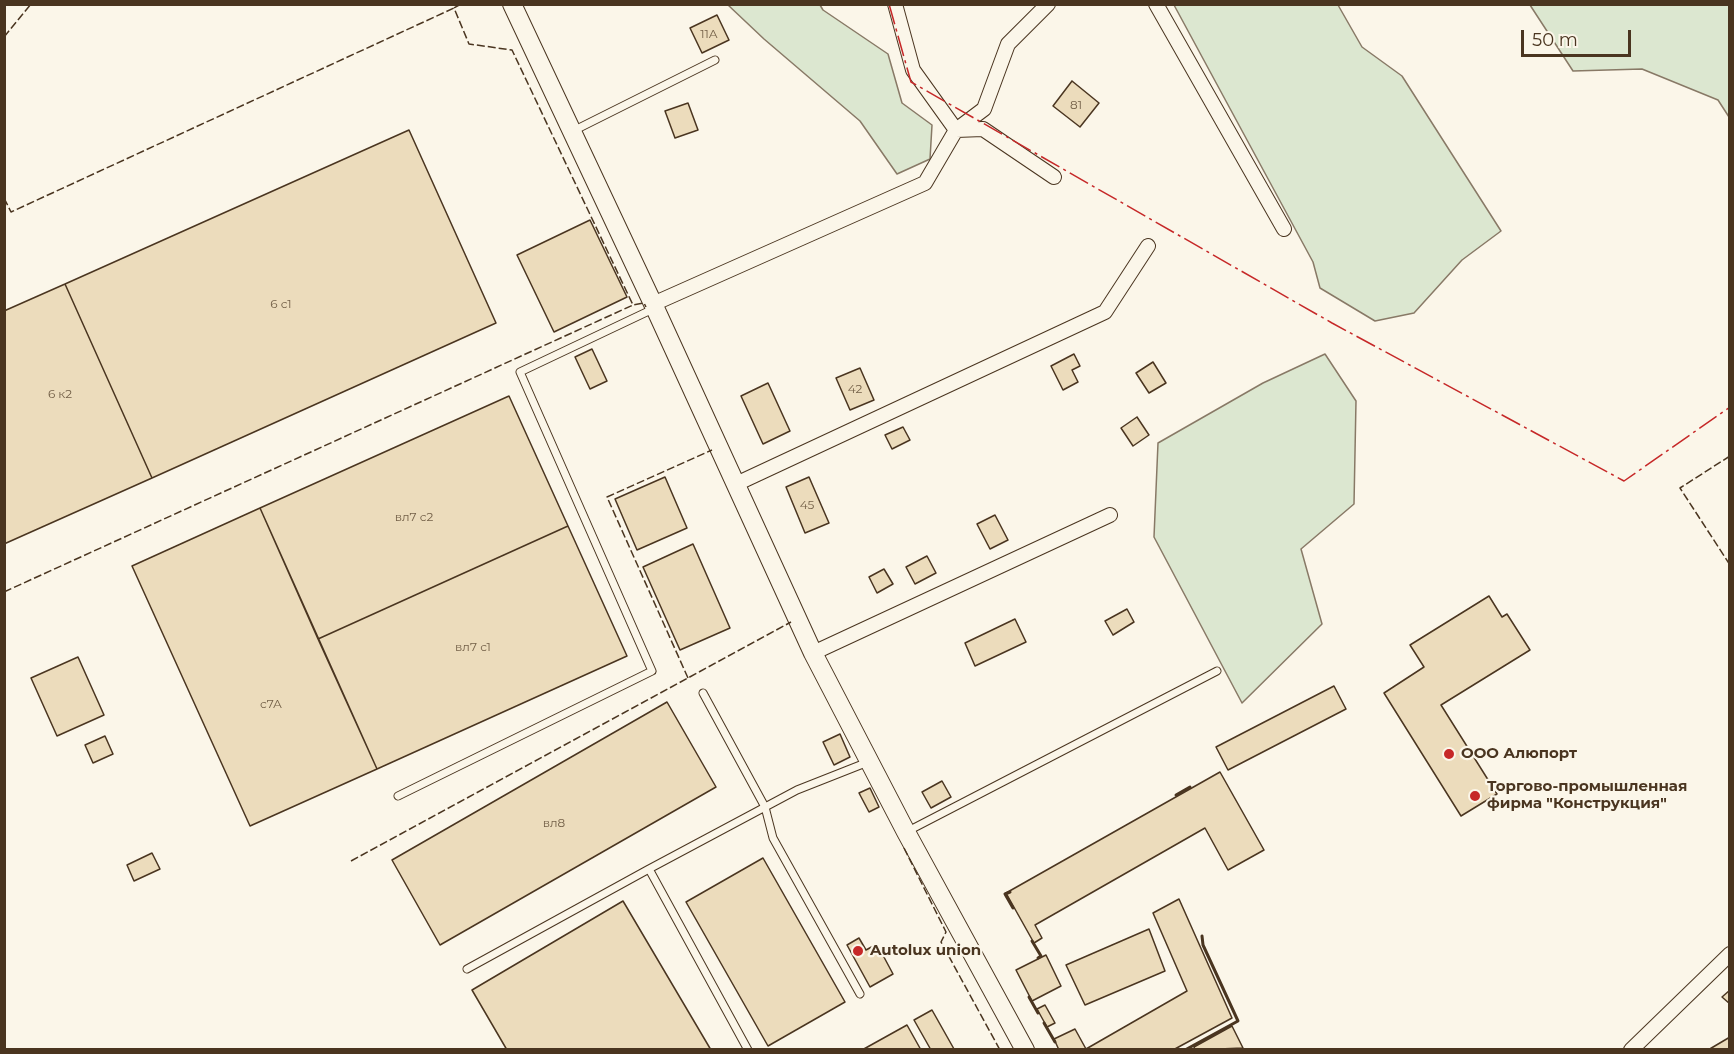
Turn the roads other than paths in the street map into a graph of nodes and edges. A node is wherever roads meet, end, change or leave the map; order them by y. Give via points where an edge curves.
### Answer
1 (512, 4) edge
2 (895, 4) edge
3 (1048, 4) edge
4 (1156, 4) edge
5 (715, 60) dead end
6 (956, 130) junction
7 (572, 132) junction
8 (1054, 177) dead end
9 (1284, 229) dead end
10 (1148, 246) dead end
11 (654, 306) junction
12 (736, 484) junction
13 (1110, 515) dead end
14 (813, 652) junction
15 (1217, 671) dead end
16 (703, 693) dead end
17 (868, 762) junction
18 (398, 796) dead end
19 (765, 807) junction
20 (906, 832) junction
21 (649, 869) junction
22 (1730, 954) edge
23 (468, 969) dead end
24 (860, 994) dead end
25 (748, 1050) edge
26 (1025, 1050) edge
27 (1631, 1050) edge

1 - 7 street
2 - 6 street via 913,70
3 - 6 street via 1008,44 984,109
4 - 9 street
5 - 7 lane
6 - 8 street via 983,129
6 - 11 street via 925,183
7 - 11 street
10 - 12 street via 1105,312
11 - 12 street
11 - 18 lane via 520,372 652,670
12 - 14 street
13 - 14 street
14 - 17 street
15 - 20 lane
16 - 19 lane
17 - 19 lane
17 - 20 street
19 - 21 lane
19 - 24 lane via 773,838
20 - 26 street
21 - 23 lane
21 - 25 lane
22 - 27 street

